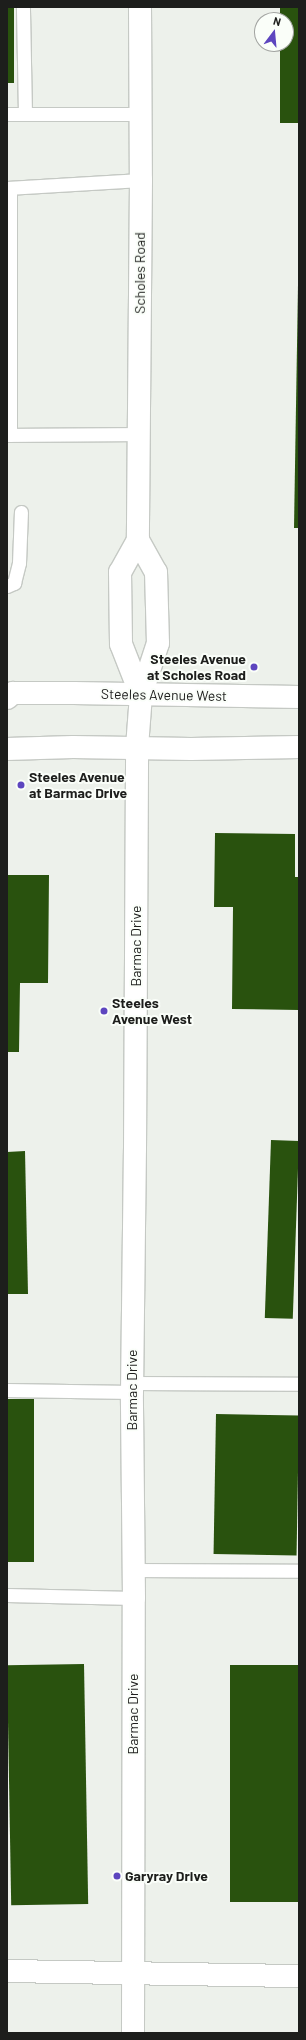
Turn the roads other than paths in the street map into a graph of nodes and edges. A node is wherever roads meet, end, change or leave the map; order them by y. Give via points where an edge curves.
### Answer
1 (23, 7) edge
2 (140, 7) edge
3 (7, 114) edge
4 (25, 114) junction
5 (141, 114) junction
6 (141, 180) junction
7 (9, 188) edge
8 (9, 361) edge
9 (139, 434) junction
10 (9, 435) edge
11 (21, 512) dead end
12 (138, 540) junction
13 (7, 586) edge
14 (142, 695) junction
15 (7, 698) edge
16 (299, 698) edge
17 (137, 747) junction
18 (299, 747) edge
19 (7, 749) edge
20 (299, 1384) edge
21 (132, 1388) junction
22 (7, 1390) edge
23 (133, 1570) junction
24 (299, 1571) edge
25 (7, 1595) edge
26 (134, 1598) junction
27 (7, 1971) edge
28 (132, 1973) junction
29 (299, 1976) edge
30 (132, 2033) edge

1 - 4 lane
2 - 5 street, Scholes Road
3 - 4 lane
4 - 5 lane
5 - 6 street, Scholes Road
6 - 7 lane
6 - 9 street, Scholes Road
7 - 8 lane
8 - 10 lane
9 - 10 lane
9 - 12 street, Scholes Road
11 - 13 lane via 19,563 14,583
12 - 14 street, Scholes Road via 156,572 158,643
12 - 14 street, Scholes Road via 120,572 121,644
14 - 15 street, Steeles Avenue West via 13,693
14 - 16 street, Steeles Avenue West
14 - 17 street, Barmac Drive
17 - 18 street
17 - 19 street
17 - 21 street, Barmac Drive
20 - 21 lane
21 - 22 lane
21 - 23 street, Barmac Drive
23 - 24 lane
23 - 26 street, Barmac Drive
25 - 26 lane
26 - 28 street, Barmac Drive
27 - 28 street
28 - 29 street
28 - 30 street, Barmac Drive

